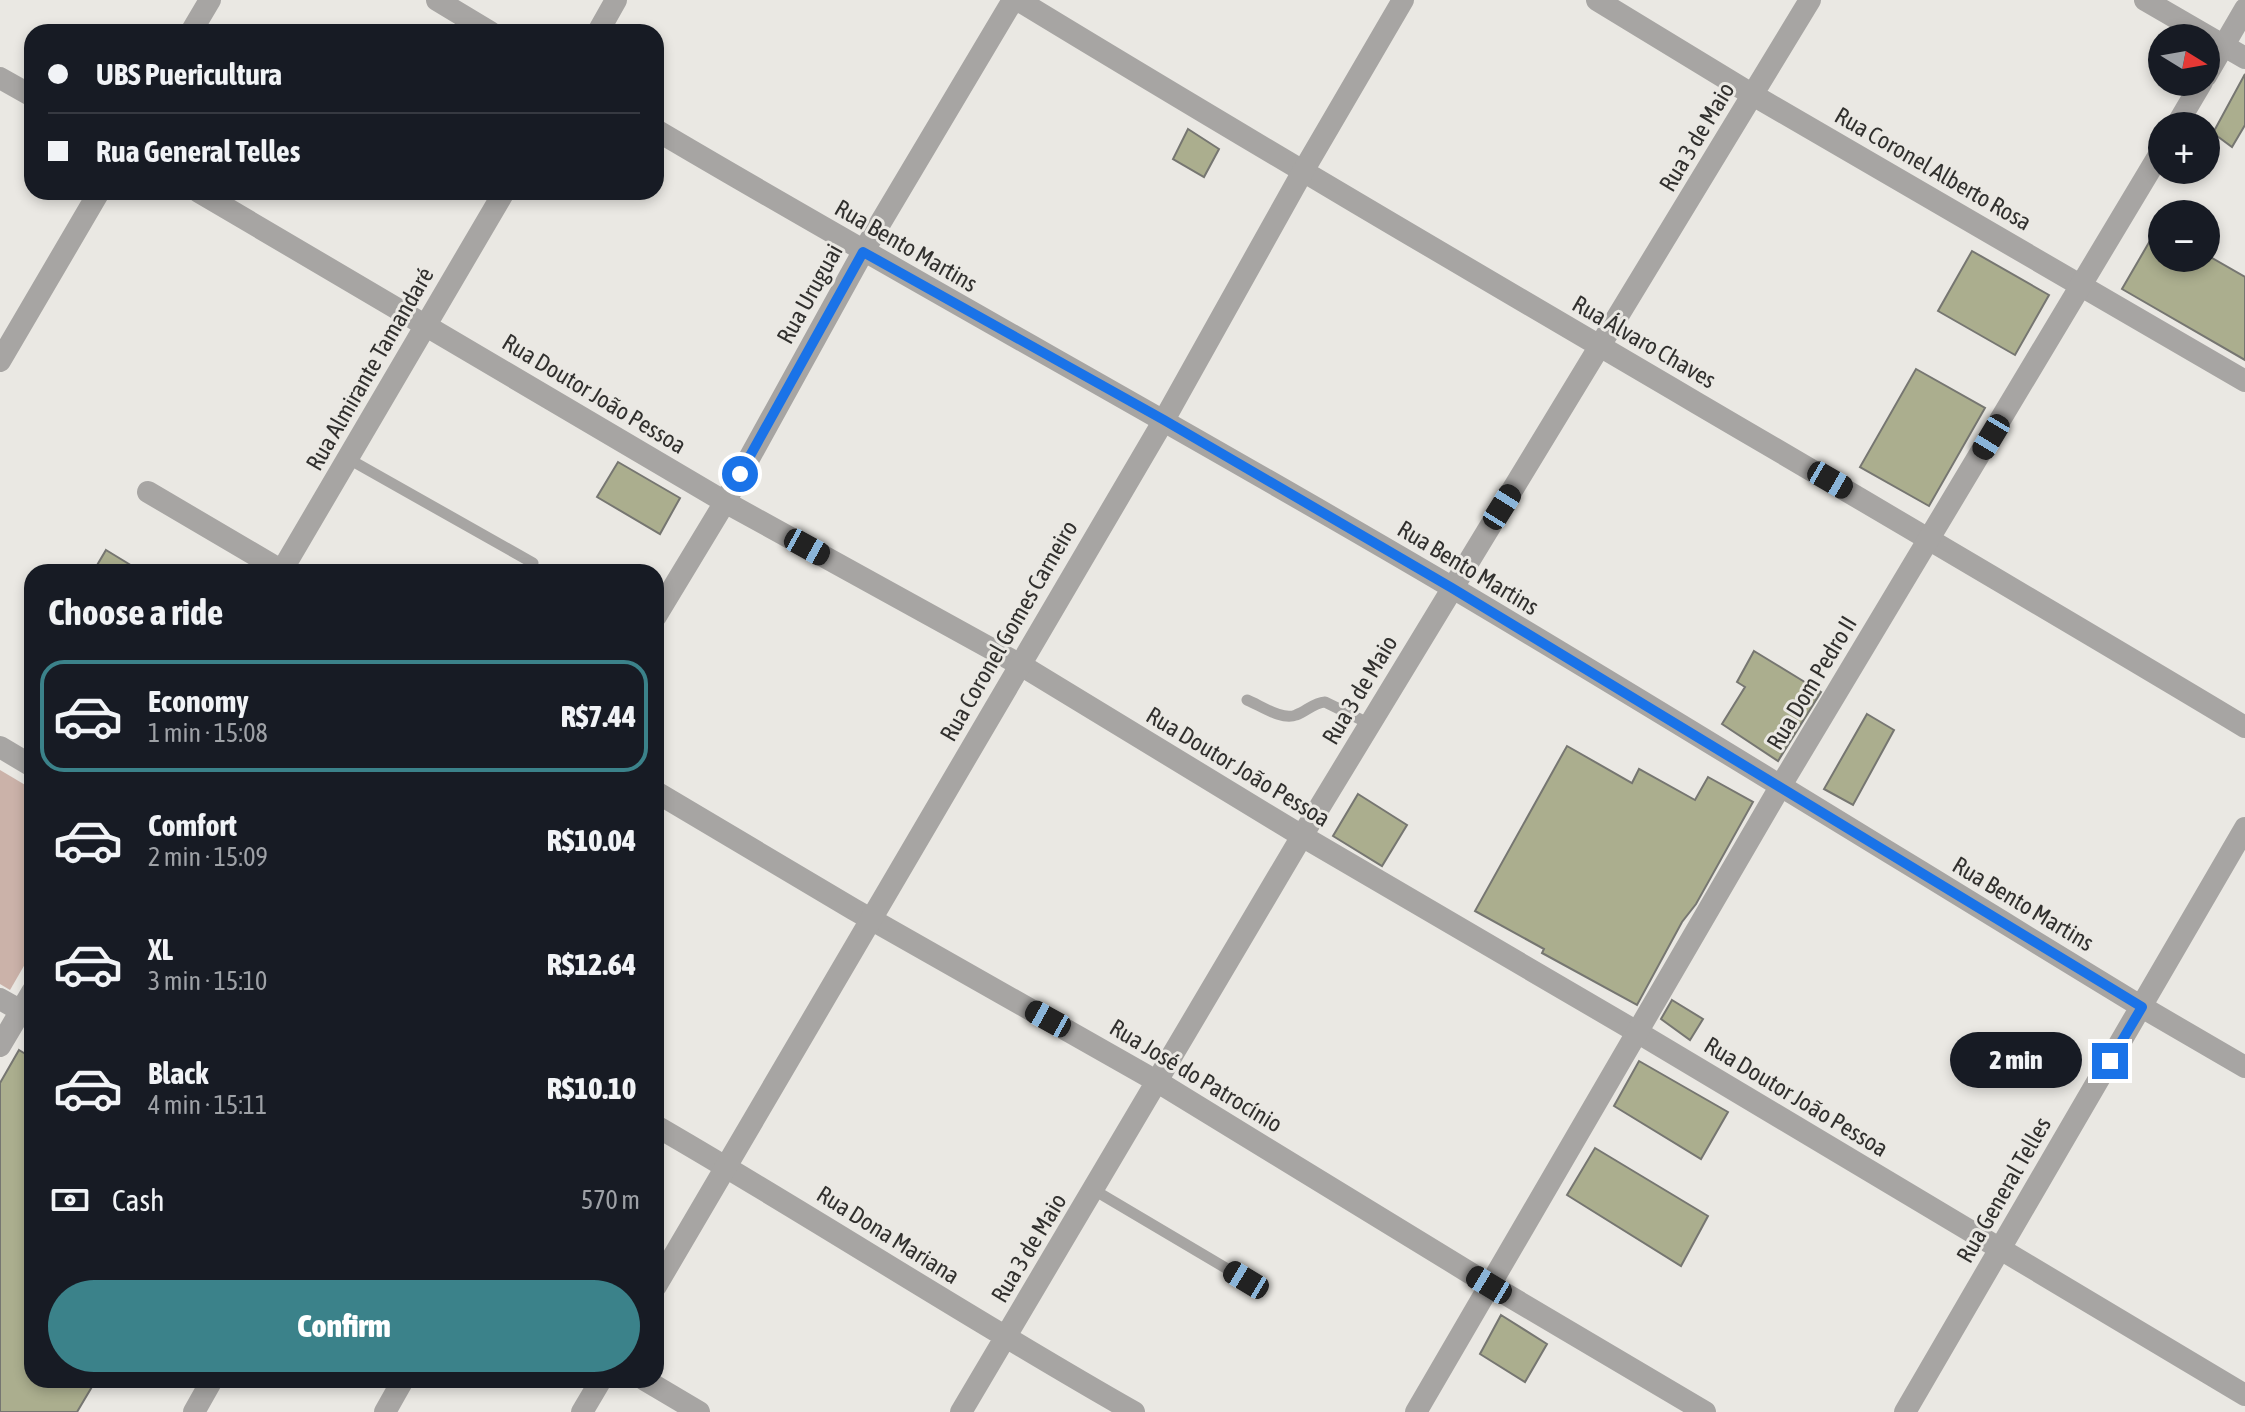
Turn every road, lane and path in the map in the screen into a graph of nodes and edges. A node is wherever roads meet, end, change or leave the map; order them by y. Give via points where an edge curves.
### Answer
1 (210, 0) edge
2 (437, 0) edge
3 (616, 0) edge
4 (1016, 0) edge
5 (1403, 0) edge
6 (1597, 0) edge
7 (1810, 0) edge
8 (2145, 0) edge
9 (2245, 9) edge
10 (196, 24) edge
11 (477, 24) edge
12 (602, 24) edge
13 (2224, 45) junction
14 (2220, 52) edge
15 (2245, 58) edge
16 (0, 78) edge
17 (24, 92) edge
18 (1753, 95) junction
19 (664, 135) edge
20 (1302, 173) junction
21 (2148, 173) edge
22 (94, 200) edge
23 (213, 200) edge
24 (499, 200) edge
25 (863, 252) junction
26 (2082, 284) junction
27 (425, 324) junction
28 (1600, 347) junction
29 (0, 361) edge
30 (2245, 381) edge
31 (1164, 420) junction
32 (347, 458) junction
33 (148, 492) dead end
34 (725, 502) junction
35 (1930, 538) junction
36 (533, 563) dead end
37 (269, 564) edge
38 (287, 564) edge
39 (1452, 588) junction
40 (664, 603) edge
41 (1019, 664) junction
42 (1247, 700) dead end
43 (1370, 724) junction
44 (2245, 727) edge
45 (0, 747) edge
46 (24, 761) edge
47 (1780, 787) junction
48 (664, 797) edge
49 (2245, 828) edge
50 (1302, 836) junction
51 (871, 919) junction
52 (0, 999) edge
53 (24, 1006) edge
54 (2142, 1007) junction
55 (24, 1013) edge
56 (1637, 1032) junction
57 (0, 1046) edge
58 (2245, 1067) edge
59 (1158, 1082) junction
60 (664, 1130) edge
61 (726, 1165) junction
62 (1094, 1190) junction
63 (2000, 1249) junction
64 (664, 1272) edge
65 (1246, 1280) dead end
66 (1489, 1285) junction
67 (1006, 1338) junction
68 (208, 1388) edge
69 (398, 1388) edge
70 (596, 1388) edge
71 (658, 1388) edge
72 (2245, 1395) edge
73 (194, 1412) edge
74 (385, 1412) edge
75 (582, 1412) edge
76 (699, 1412) edge
77 (961, 1412) edge
78 (1134, 1412) edge
79 (1416, 1412) edge
80 (1705, 1412) edge
81 (1905, 1412) edge

1 - 10 street
2 - 11 street
3 - 12 street
4 - 20 street, Rua Álvaro Chaves
4 - 25 street, Rua Uruguai
5 - 20 street, Rua Coronel Gomes Carneiro
6 - 18 street, Rua Coronel Alberto Rosa
7 - 18 street, Rua 3 de Maio
8 - 13 street
9 - 13 street
13 - 14 street
13 - 15 street
16 - 17 street
18 - 26 street, Rua Coronel Alberto Rosa
18 - 28 street, Rua 3 de Maio
19 - 25 street, Rua Bento Martins
20 - 28 street, Rua Álvaro Chaves
20 - 31 street, Rua Coronel Gomes Carneiro
21 - 26 street, Rua Dom Pedro II
22 - 29 street
23 - 27 street, Rua Doutor João Pessoa
24 - 27 street, Rua Almirante Tamandaré
25 - 31 street, Rua Bento Martins
25 - 34 street, Rua Uruguai
26 - 30 street, Rua Coronel Alberto Rosa
26 - 35 street, Rua Dom Pedro II
27 - 32 street, Rua Almirante Tamandaré
27 - 34 street, Rua Doutor João Pessoa
28 - 35 street, Rua Álvaro Chaves
28 - 39 street, Rua 3 de Maio
31 - 39 street, Rua Bento Martins
31 - 41 street, Rua Coronel Gomes Carneiro
32 - 36 lane
32 - 38 street, Rua Almirante Tamandaré
33 - 37 street
34 - 40 street, Rua Uruguai
34 - 41 street, Rua Doutor João Pessoa
35 - 44 street, Rua Álvaro Chaves
35 - 47 street, Rua Dom Pedro II
39 - 43 street, Rua 3 de Maio
39 - 47 street, Rua Bento Martins
41 - 50 street, Rua Doutor João Pessoa
41 - 51 street, Rua Coronel Gomes Carneiro
42 - 43 lane via 1287,717 1325,702
43 - 50 street, Rua 3 de Maio
45 - 46 street
47 - 54 street, Rua Bento Martins
47 - 56 street, Rua Dom Pedro II
48 - 51 street, Rua José do Patrocínio
49 - 54 street, Rua General Telles
50 - 56 street, Rua Doutor João Pessoa
50 - 59 street, Rua 3 de Maio
51 - 59 street, Rua José do Patrocínio
51 - 61 street, Rua Coronel Gomes Carneiro
52 - 53 street
54 - 58 street, Rua Bento Martins
54 - 63 street, Rua General Telles
55 - 57 street
56 - 63 street, Rua Doutor João Pessoa
56 - 66 street, Rua Dom Pedro II
59 - 62 street, Rua 3 de Maio
59 - 66 street, Rua José do Patrocínio
60 - 61 street, Rua Dona Mariana
61 - 64 street, Rua Coronel Gomes Carneiro
61 - 67 street, Rua Dona Mariana
62 - 65 lane
62 - 67 street, Rua 3 de Maio
63 - 72 street, Rua Doutor João Pessoa
63 - 81 street, Rua General Telles
66 - 79 street, Rua Dom Pedro II
66 - 80 street, Rua José do Patrocínio
67 - 77 street, Rua 3 de Maio
67 - 78 street, Rua Dona Mariana
68 - 73 street
69 - 74 street
70 - 75 street
71 - 76 street

